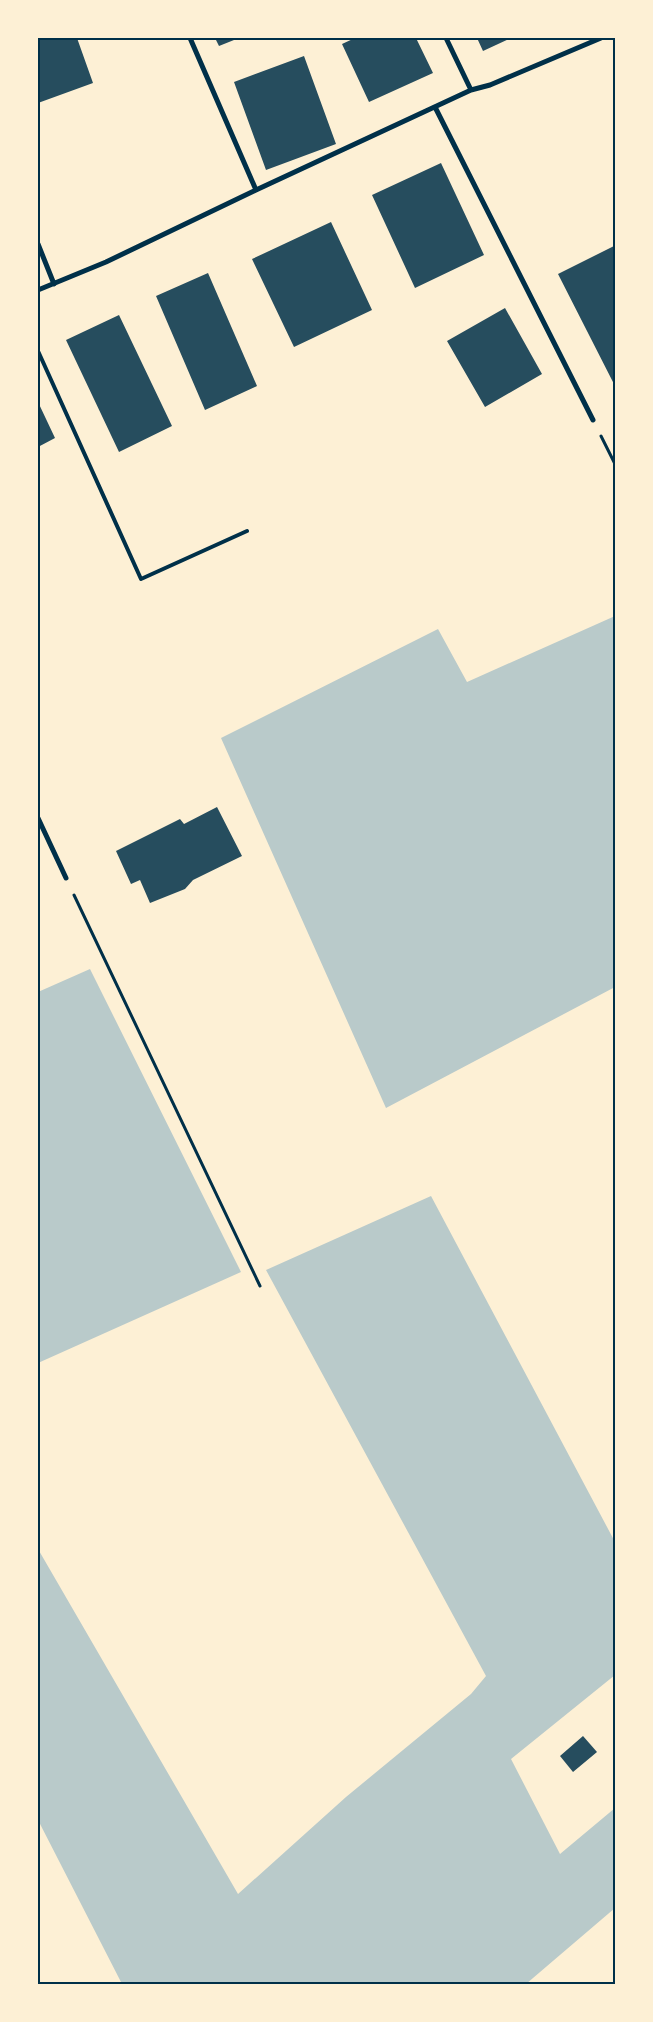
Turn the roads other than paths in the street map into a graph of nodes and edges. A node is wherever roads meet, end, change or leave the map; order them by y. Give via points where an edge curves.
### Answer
1 (190, 38) edge
2 (446, 38) edge
3 (602, 38) edge
4 (471, 90) junction
5 (435, 107) junction
6 (256, 190) junction
7 (38, 244) edge
8 (54, 284) junction
9 (38, 290) edge
10 (38, 351) edge
11 (593, 420) road end
12 (247, 532) dead end
13 (38, 818) edge
14 (66, 878) road end

1 - 6 street
2 - 4 street
3 - 4 street
4 - 5 street
5 - 6 street
5 - 11 street
6 - 8 street
7 - 8 street
8 - 9 street
10 - 12 lane via 141,579
13 - 14 street

